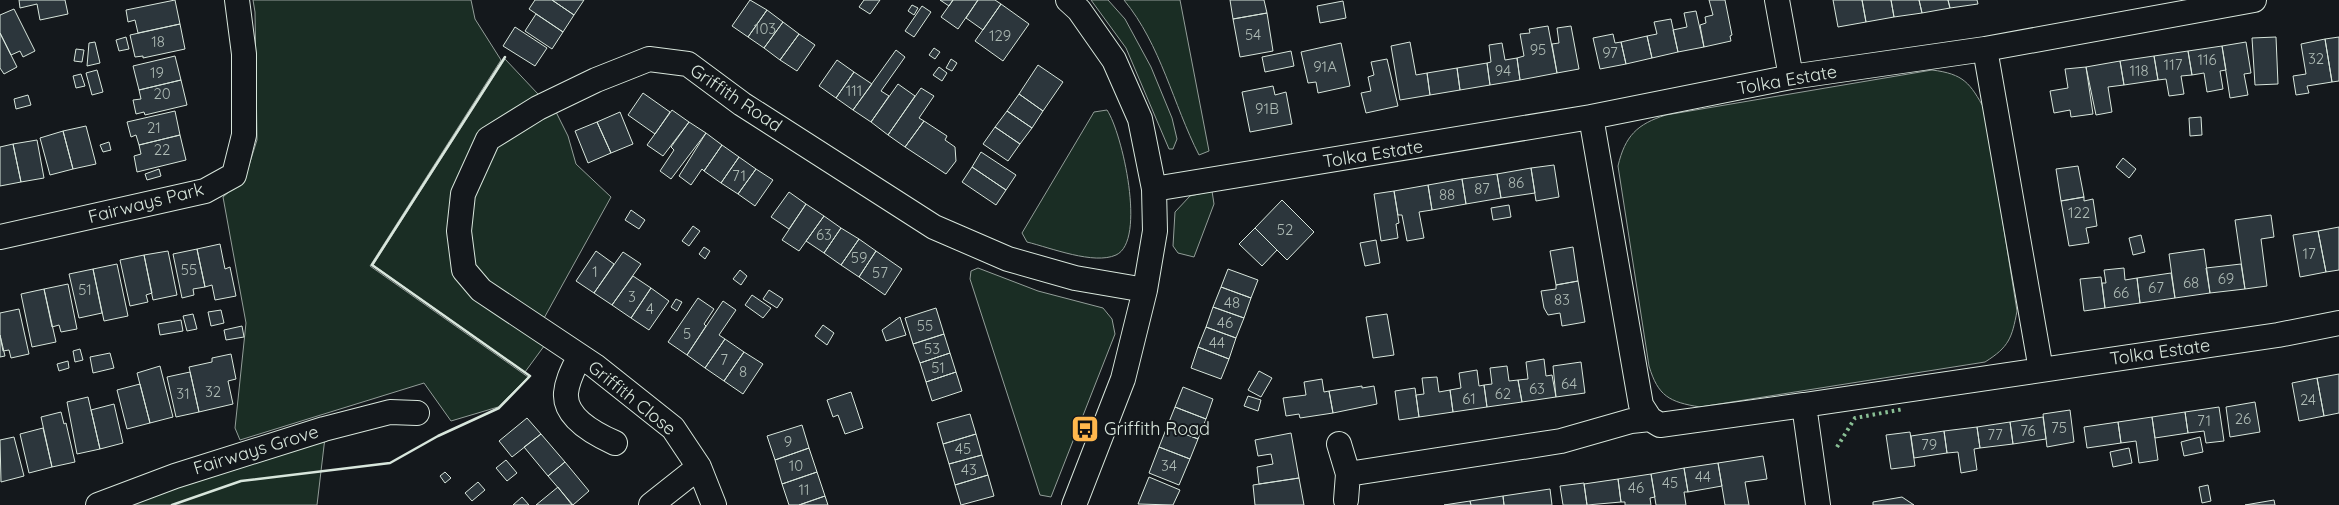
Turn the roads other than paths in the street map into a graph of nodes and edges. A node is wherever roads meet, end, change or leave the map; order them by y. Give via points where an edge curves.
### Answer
1 (237, 0) edge
2 (1068, 0) edge
3 (1777, 0) edge
4 (2254, 0) edge
5 (1985, 50) junction
6 (1791, 77) junction
7 (1591, 117) junction
8 (1154, 189) junction
9 (0, 237) edge
10 (1144, 290) junction
11 (519, 316) joint
12 (2339, 323) edge
13 (579, 357) junction
14 (2041, 370) junction
15 (1804, 405) junction
16 (417, 413) dead end
17 (1650, 419) junction
18 (615, 443) dead end
19 (1338, 444) dead end
20 (699, 467) junction
21 (1348, 474) junction
22 (1346, 500) dead end
23 (98, 505) edge
24 (651, 505) edge
25 (714, 505) edge
26 (1074, 505) edge
27 (1818, 505) edge

1 - 9 street, Fairways Park via 244,54 244,136 234,175 205,192
2 - 8 street via 1114,60 1140,119
3 - 6 street
4 - 5 street, Tolka Estate
5 - 6 street, Tolka Estate
5 - 14 street
6 - 7 street, Tolka Estate
7 - 8 street, Tolka Estate
7 - 17 street via 1641,405
8 - 10 street via 1155,231
10 - 11 street, Griffith Road via 1075,278 1008,259 934,227 742,104 688,64 649,59 538,108 488,139 463,194 459,231 464,270 481,290
10 - 26 street via 1122,379
11 - 13 street, Griffith Close
12 - 14 street, Tolka Estate
13 - 18 street, Griffith Close via 566,395 571,410 592,432
13 - 20 street, Griffith Close via 673,428
14 - 15 street, Tolka Estate
15 - 17 street, Tolka Estate via 1660,425
15 - 27 street
16 - 23 street, Fairways Grove via 390,412 324,429 175,476
17 - 21 street, Tolka Estate via 1561,440
19 - 21 street
20 - 24 street
20 - 25 street, Griffith Close
21 - 22 street

